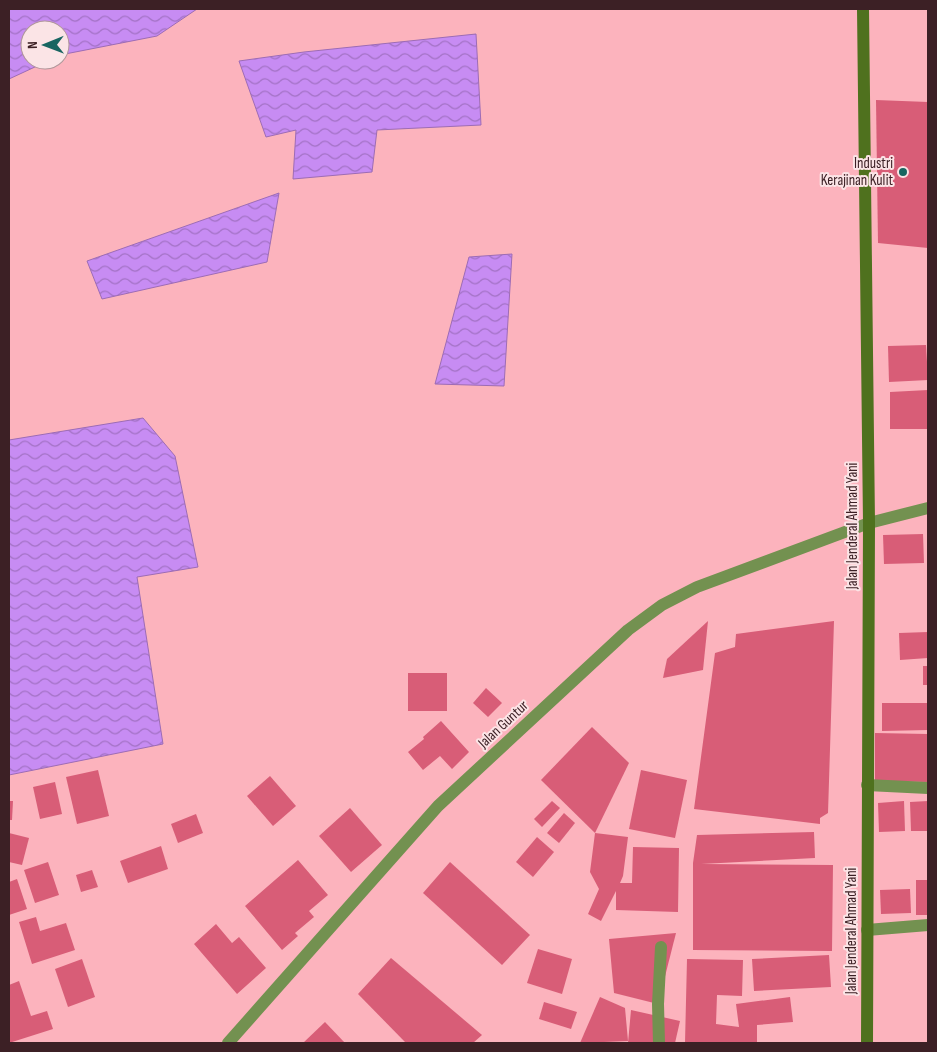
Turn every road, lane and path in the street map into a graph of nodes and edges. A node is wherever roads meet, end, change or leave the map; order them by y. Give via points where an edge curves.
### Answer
1 (863, 9) edge
2 (928, 508) edge
3 (869, 523) junction
4 (867, 785) junction
5 (928, 788) edge
6 (928, 925) edge
7 (867, 930) junction
8 (661, 947) dead end
9 (235, 1041) edge
10 (659, 1043) edge
11 (867, 1043) edge

1 - 3 main road, Jalan Jenderal Ahmad Yani
2 - 3 street, Jalan Guntur
3 - 4 main road, Jalan Jenderal Ahmad Yani
3 - 9 street, Jalan Guntur via 697,587 662,605 628,630 438,806
4 - 5 street
4 - 7 main road, Jalan Jenderal Ahmad Yani
6 - 7 street
7 - 11 main road, Jalan Jenderal Ahmad Yani
8 - 10 street

